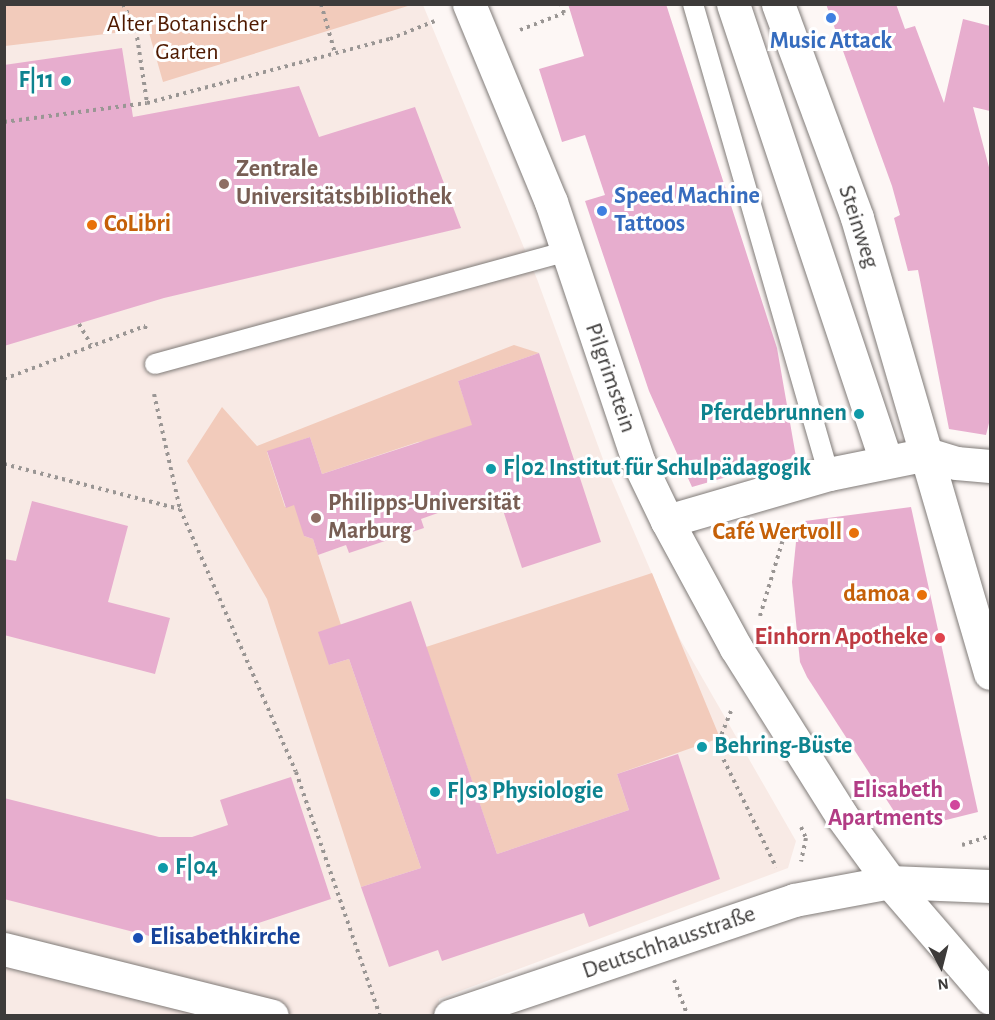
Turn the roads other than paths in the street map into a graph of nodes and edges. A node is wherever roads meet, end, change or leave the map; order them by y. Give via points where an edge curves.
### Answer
1 (693, 4) edge
2 (733, 4) edge
3 (778, 4) edge
4 (456, 11) edge
5 (567, 251) junction
6 (155, 364) road end
7 (927, 454) junction
8 (886, 461) junction
9 (990, 466) edge
10 (829, 474) junction
11 (667, 521) junction
12 (990, 674) edge
13 (890, 882) junction
14 (990, 886) edge
15 (4, 949) edge
16 (990, 998) edge
17 (272, 1016) edge
18 (450, 1016) edge

1 - 10 lane
2 - 8 main road
3 - 7 main road, Steinweg via 857,218
4 - 5 main road, Pilgrimstein
5 - 6 lane
5 - 11 main road, Pilgrimstein via 639,463
7 - 8 main road
7 - 9 main road via 956,463
7 - 12 main road, Steinweg
8 - 10 main road
10 - 11 main road
11 - 13 main road, Pilgrimstein via 791,738
13 - 14 main road, Deutschhausstraße
13 - 16 main road, Pilgrimstein
13 - 18 main road, Deutschhausstraße via 794,900
15 - 17 main road

